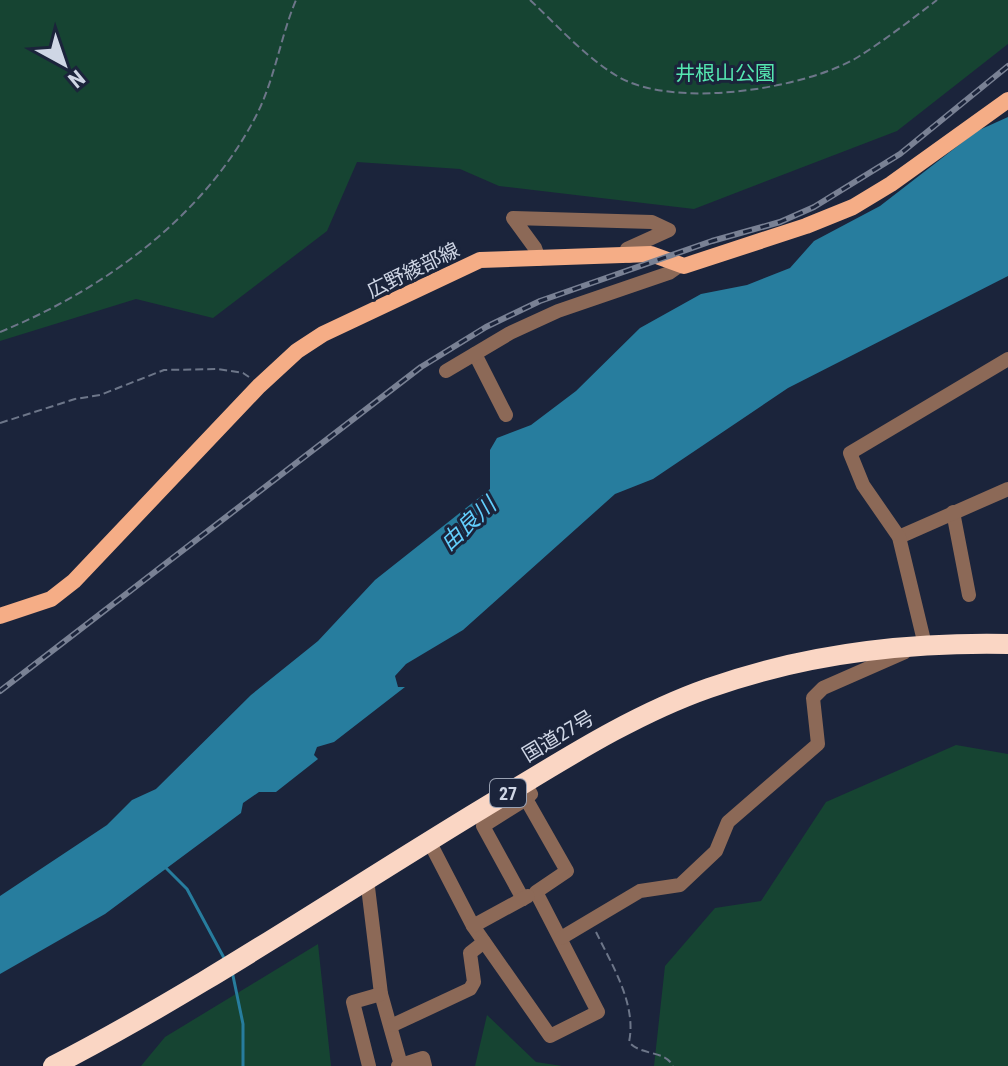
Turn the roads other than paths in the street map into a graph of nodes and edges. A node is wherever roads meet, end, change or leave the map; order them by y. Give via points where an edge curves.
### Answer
1 (1008, 100) edge
2 (629, 256) junction
3 (539, 259) junction
4 (679, 266) junction
5 (475, 354) junction
6 (1008, 359) edge
7 (446, 371) dead end
8 (506, 415) dead end
9 (1008, 489) edge
10 (953, 512) junction
11 (899, 537) junction
12 (969, 595) dead end
13 (0, 616) edge
14 (1008, 644) edge
15 (916, 646) junction
16 (525, 791) junction
17 (429, 841) junction
18 (367, 879) junction
19 (529, 896) junction
20 (473, 926) junction
21 (561, 938) junction
22 (484, 942) junction
23 (381, 994) junction
24 (393, 1025) junction
25 (399, 1065) edge
26 (53, 1066) edge
27 (369, 1066) edge
28 (425, 1066) edge

1 - 4 main road via 853,207
2 - 3 main road, 広野綾部線
2 - 3 street via 627,249 669,230 652,222 513,218
2 - 4 main road, 広野綾部線 via 651,254
3 - 13 main road, 広野綾部線 via 480,260 460,267 297,351 74,581 51,599
4 - 5 street via 558,311
5 - 7 street
5 - 8 street
6 - 11 street via 850,453 863,485
9 - 10 street
10 - 11 street
10 - 12 street
11 - 15 street
14 - 15 highway, 国道27号 / 27
15 - 16 highway, 国道27号 / 27 via 780,667 708,688 620,727
15 - 21 street via 823,688 813,698 818,744 728,822 716,851 680,885 640,891
16 - 17 highway, 国道27号 / 27
16 - 19 street via 567,871
16 - 19 street via 483,826
17 - 18 highway, 国道27号 / 27
17 - 20 street
18 - 23 street
18 - 26 highway, 国道27号 / 27
19 - 20 street
19 - 21 street
20 - 22 street
21 - 22 street via 598,1012 550,1036
22 - 24 street via 470,953 470,989
23 - 24 street
23 - 27 street via 353,1002
24 - 25 street
25 - 28 street via 423,1058

